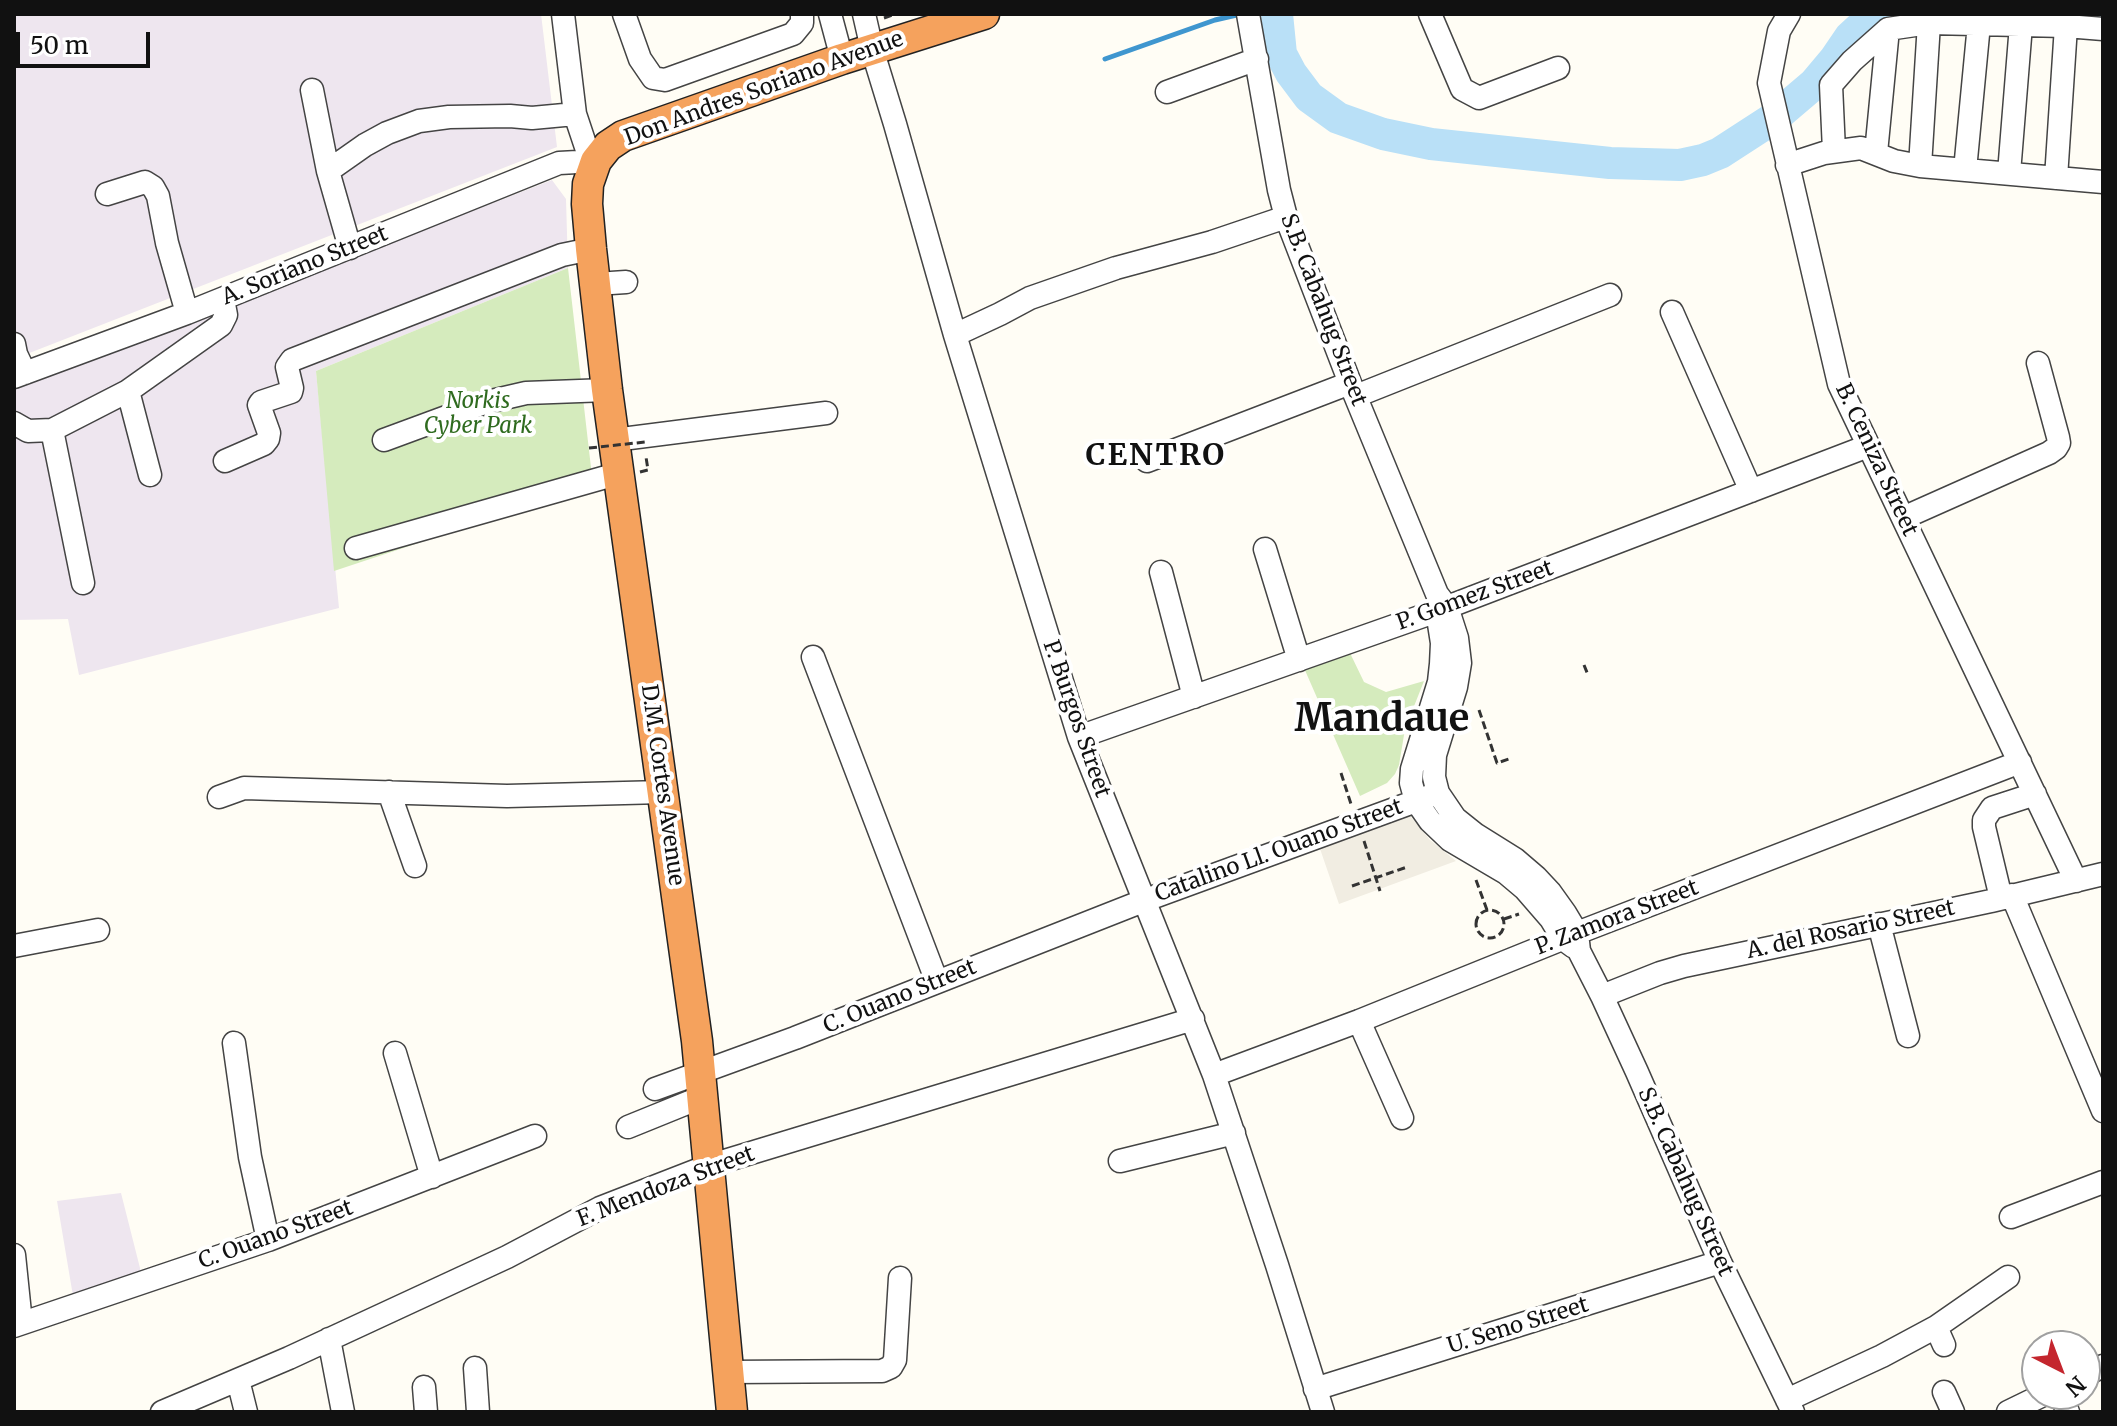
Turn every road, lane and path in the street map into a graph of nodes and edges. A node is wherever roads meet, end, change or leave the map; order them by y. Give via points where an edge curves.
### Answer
1 (563, 14) edge
2 (624, 14) edge
3 (802, 14) edge
4 (830, 14) edge
5 (864, 14) edge
6 (984, 14) edge
7 (1430, 14) edge
8 (1789, 14) edge
9 (1250, 22) edge
10 (1929, 23) junction
11 (1979, 24) junction
12 (2021, 25) junction
13 (2066, 26) junction
14 (1888, 29) junction
15 (2103, 29) edge
16 (872, 49) junction
17 (842, 59) junction
18 (1257, 59) junction
19 (1558, 68) dead end
20 (312, 90) dead end
21 (1167, 92) dead end
22 (575, 114) junction
23 (1834, 151) junction
24 (1876, 153) junction
25 (596, 161) junction
26 (1787, 165) junction
27 (1920, 166) junction
28 (1965, 170) junction
29 (328, 171) junction
30 (2009, 173) junction
31 (2056, 178) junction
32 (2103, 182) edge
33 (107, 194) dead end
34 (1286, 217) junction
35 (350, 248) junction
36 (591, 249) junction
37 (626, 282) dead end
38 (596, 284) junction
39 (1610, 295) dead end
40 (223, 299) junction
41 (1672, 312) dead end
42 (187, 313) junction
43 (955, 335) junction
44 (14, 344) edge
45 (2038, 363) dead end
46 (20, 375) edge
47 (607, 390) junction
48 (1353, 390) junction
49 (128, 391) junction
50 (826, 413) dead end
51 (14, 423) edge
52 (52, 430) junction
53 (384, 440) dead end
54 (645, 442) dead end
55 (602, 444) junction
56 (1868, 446) junction
57 (225, 461) dead end
58 (1147, 461) dead end
59 (150, 475) dead end
60 (620, 476) junction
61 (1751, 491) junction
62 (1903, 518) junction
63 (356, 548) dead end
64 (1265, 549) dead end
65 (1161, 572) dead end
66 (83, 583) dead end
67 (1440, 604) junction
68 (813, 657) dead end
69 (1299, 660) junction
70 (1584, 665) dead end
71 (1588, 675) dead end
72 (1194, 697) junction
73 (1479, 710) dead end
74 (1079, 737) junction
75 (1509, 759) dead end
76 (2020, 762) junction
77 (1341, 773) dead end
78 (389, 792) junction
79 (663, 792) junction
80 (1438, 793) junction
81 (2035, 794) junction
82 (219, 797) dead end
83 (1416, 801) junction
84 (1357, 822) junction
85 (1457, 833) junction
86 (415, 866) dead end
87 (1407, 867) dead end
88 (2103, 874) edge
89 (1375, 877) junction
90 (1476, 881) dead end
91 (2076, 881) junction
92 (1352, 886) dead end
93 (1380, 891) dead end
94 (2007, 896) junction
95 (1143, 901) junction
96 (1487, 910) junction
97 (1531, 911) dead end
98 (1504, 919) junction
99 (1879, 924) junction
100 (98, 930) dead end
101 (1573, 941) junction
102 (14, 946) edge
103 (937, 982) junction
104 (1602, 996) junction
105 (1193, 1019) junction
106 (1359, 1021) junction
107 (1908, 1036) dead end
108 (234, 1043) dead end
109 (395, 1053) dead end
110 (1214, 1075) junction
111 (701, 1085) junction
112 (655, 1089) dead end
113 (2103, 1111) edge
114 (1402, 1118) dead end
115 (628, 1127) dead end
116 (1234, 1133) junction
117 (535, 1136) dead end
118 (1120, 1161) dead end
119 (708, 1166) junction
120 (432, 1177) junction
121 (2103, 1182) edge
122 (2011, 1217) dead end
123 (268, 1240) junction
124 (14, 1255) edge
125 (1720, 1262) junction
126 (2008, 1277) dead end
127 (900, 1278) dead end
128 (18, 1324) edge
129 (329, 1339) junction
130 (475, 1368) dead end
131 (729, 1372) junction
132 (238, 1380) junction
133 (424, 1387) dead end
134 (1315, 1389) junction
135 (1790, 1406) edge
136 (162, 1412) edge
137 (246, 1412) edge
138 (343, 1412) edge
139 (426, 1412) edge
140 (478, 1412) edge
141 (732, 1412) edge
142 (1323, 1412) edge

1 - 22 street
2 - 3 street via 640,59 653,78 665,80 793,34
4 - 17 street
5 - 16 street, P. Burgos Street
6 - 16 highway, Don Andres Soriano Avenue
7 - 19 street via 1462,89 1479,98
8 - 26 street, B. Ceniza Street via 1779,31 1769,83
9 - 18 street, S.B. Cabahug Street
10 - 11 street
10 - 14 street
10 - 27 street
11 - 12 street
11 - 28 street
12 - 13 street
12 - 30 street
13 - 15 street
13 - 31 street
14 - 23 street via 1831,85
14 - 24 street
16 - 17 highway, Don Andres Soriano Avenue
16 - 43 street, P. Burgos Street
17 - 25 highway, Don Andres Soriano Avenue via 623,136
18 - 21 street
18 - 34 street, S.B. Cabahug Street
20 - 29 street
22 - 25 street
22 - 29 street via 419,121 365,145
23 - 24 street via 1861,148
23 - 26 street
24 - 27 street
25 - 35 street, A. Soriano Street via 559,163
25 - 36 highway, D.M. Cortes Avenue via 587,193
26 - 56 street, B. Ceniza Street via 1839,384
27 - 28 street
28 - 30 street
29 - 35 street
30 - 31 street
31 - 32 street
33 - 42 street via 145,182 153,187
34 - 43 street via 1030,298
34 - 48 street, S.B. Cabahug Street
35 - 40 street, A. Soriano Street
36 - 38 highway, D.M. Cortes Avenue
36 - 57 street via 562,255 292,360 287,367 291,392 259,405 268,439
37 - 38 street
38 - 47 highway, D.M. Cortes Avenue
39 - 48 street
40 - 42 street, A. Soriano Street
40 - 49 street via 226,315 221,325
41 - 61 street
42 - 46 street, A. Soriano Street
43 - 74 street, P. Burgos Street
44 - 46 street
45 - 62 street via 2058,437 2056,448
47 - 53 street via 526,393
47 - 55 highway, D.M. Cortes Avenue
48 - 58 street
48 - 67 street, S.B. Cabahug Street
49 - 52 street
49 - 59 street
50 - 55 street
51 - 52 street via 28,431
52 - 66 street
54 - 55 path, bridge
55 - 60 highway, D.M. Cortes Avenue
56 - 61 street, P. Gomez Street
56 - 62 street, B. Ceniza Street
60 - 63 street
60 - 79 highway, D.M. Cortes Avenue
61 - 67 street, P. Gomez Street
62 - 76 street, B. Ceniza Street
64 - 69 street
65 - 72 street
67 - 69 street, P. Gomez Street
67 - 80 street, S.B. Cabahug Street via 1457,638 1460,663 1435,755
67 - 83 street, S.B. Cabahug Street via 1439,682 1412,769
68 - 103 street
69 - 72 street, P. Gomez Street via 1243,684
70 - 71 path
72 - 74 street, P. Gomez Street
73 - 75 path via 1497,763
74 - 95 street, P. Burgos Street
76 - 81 street, B. Ceniza Street
76 - 101 street, P. Zamora Street
77 - 84 path
78 - 79 street
78 - 82 street via 244,788
78 - 86 street
79 - 111 highway, D.M. Cortes Avenue
80 - 83 street, Catalino Ll. Ouano Street
80 - 85 street, S.B. Cabahug Street
81 - 91 street, B. Ceniza Street
81 - 94 street via 1992,808 1984,820
83 - 84 street, Catalino Ll. Ouano Street
83 - 85 street, S.B. Cabahug Street via 1430,821
84 - 89 path
84 - 95 street, Catalino Ll. Ouano Street
85 - 101 street, S.B. Cabahug Street via 1525,889
87 - 89 path
88 - 91 street, A. del Rosario Street
89 - 92 path
89 - 93 path
90 - 96 path
91 - 94 street, A. del Rosario Street
94 - 99 street, A. del Rosario Street
94 - 113 street
95 - 103 street, C. Ouano Street
95 - 105 street, P. Burgos Street
96 - 98 path
96 - 98 path via 1476,922 1484,937 1501,934
97 - 98 path
99 - 104 street, A. del Rosario Street via 1684,966
99 - 107 street
100 - 102 street
101 - 104 street, S.B. Cabahug Street
101 - 106 street, P. Zamora Street
103 - 111 street, C. Ouano Street via 795,1038
104 - 125 street, S.B. Cabahug Street
105 - 110 street, P. Burgos Street
105 - 119 street, F. Mendoza Street
106 - 110 street, P. Zamora Street
106 - 114 street
108 - 123 street
109 - 120 street
110 - 116 street, P. Burgos Street
111 - 112 street, C. Ouano Street
111 - 115 street
111 - 119 highway, D.M. Cortes Avenue
116 - 118 street
116 - 134 street, P. Burgos Street
117 - 120 street, C. Ouano Street
119 - 129 street, F. Mendoza Street via 600,1208
119 - 131 highway, D.M. Cortes Avenue
120 - 123 street, C. Ouano Street
121 - 122 street
123 - 128 street, C. Ouano Street
124 - 128 street
125 - 134 street, U. Seno Street
125 - 135 street, S.B. Cabahug Street
126 - 135 street via 1940,1336 1882,1356
127 - 131 street via 891,1367
129 - 132 street, F. Mendoza Street
129 - 138 street
130 - 140 street
131 - 141 highway, D.M. Cortes Avenue
132 - 136 street, F. Mendoza Street
132 - 137 street
133 - 139 street
134 - 142 street, P. Burgos Street

